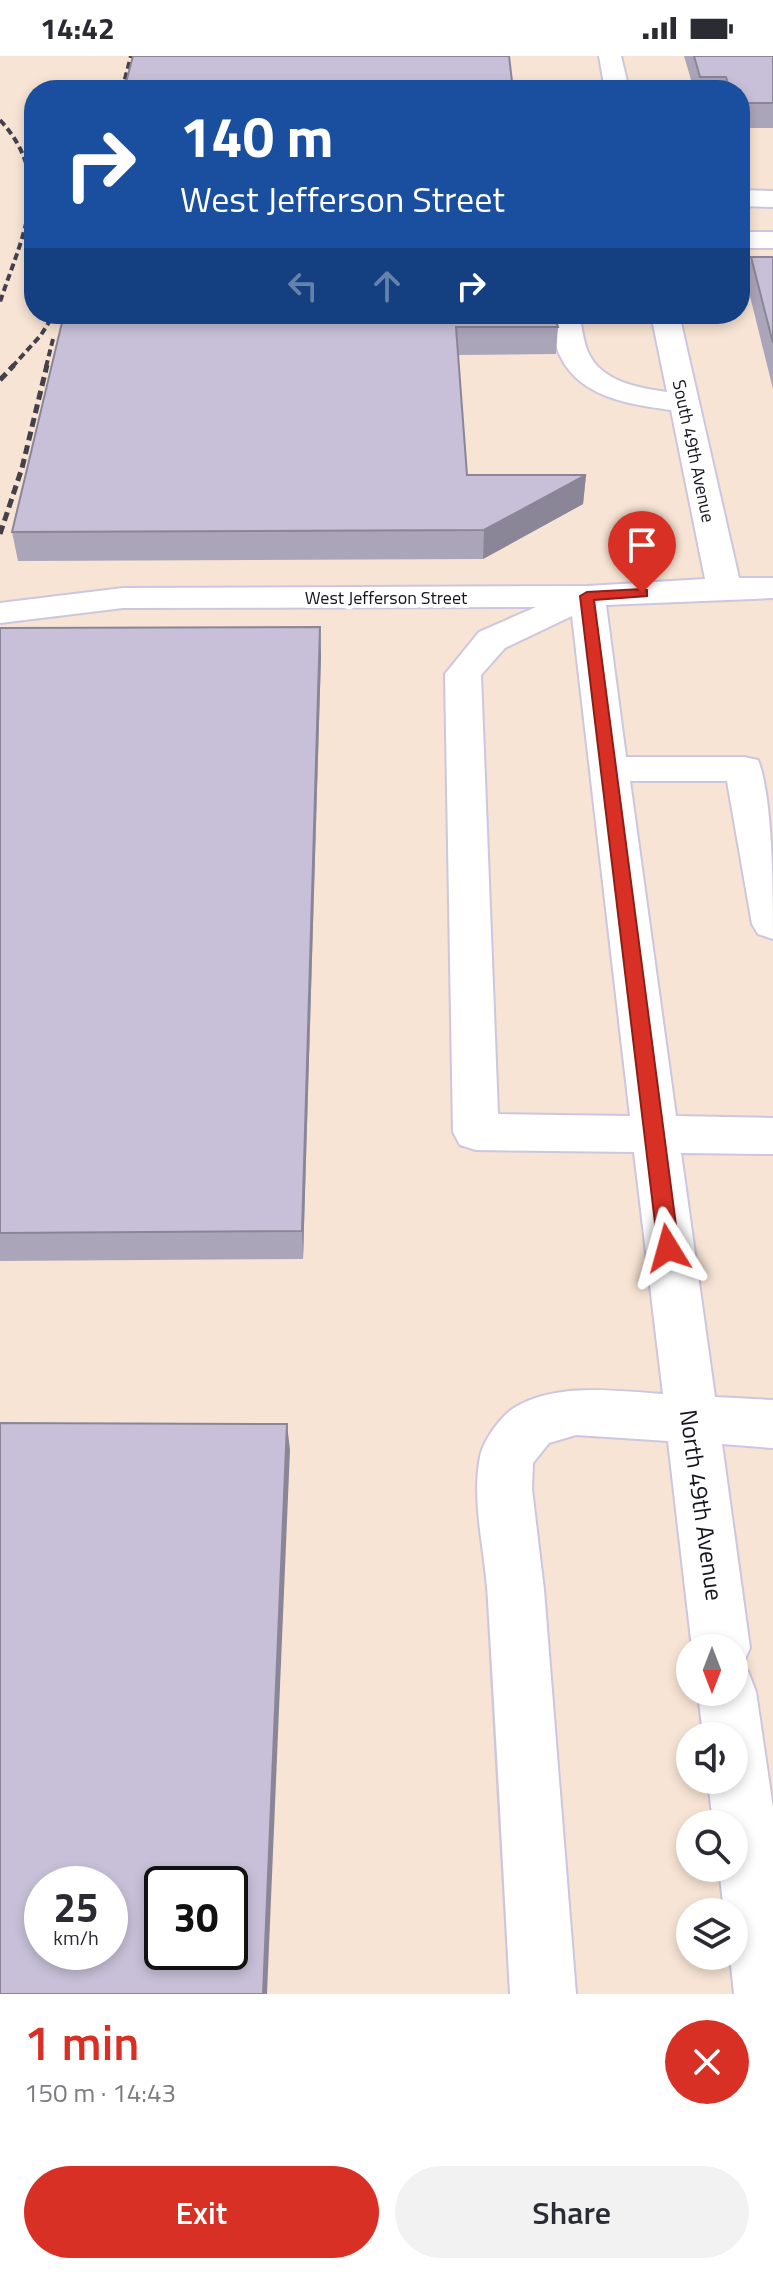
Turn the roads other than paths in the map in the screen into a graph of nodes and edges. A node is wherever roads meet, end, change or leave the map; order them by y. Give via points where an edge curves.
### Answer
1 (610, 56) edge
2 (615, 80) edge
3 (750, 198) edge
4 (773, 199) edge
5 (750, 240) edge
6 (773, 240) edge
7 (567, 324) edge
8 (667, 324) edge
9 (684, 403) junction
10 (724, 588) junction
11 (773, 588) edge
12 (587, 596) junction
13 (0, 613) edge
14 (608, 769) junction
15 (773, 924) edge
16 (654, 1134) junction
17 (773, 1136) edge
18 (691, 1418) junction
19 (773, 1424) edge
20 (719, 1634) edge
21 (740, 1794) edge
22 (543, 1994) edge
23 (767, 1994) edge

1 - 2 street
3 - 4 street
5 - 6 street
7 - 9 street via 574,353 588,372 615,391
8 - 9 street, South 49th Avenue
9 - 10 street, South 49th Avenue
10 - 11 street, West Jefferson Street
10 - 12 street, West Jefferson Street
12 - 13 street, West Jefferson Street via 123,598
12 - 14 street
12 - 16 street via 492,640 463,674 476,1132
14 - 15 street via 744,769
14 - 16 street
16 - 17 street
16 - 18 street, North 49th Avenue
18 - 19 street
18 - 20 street, North 49th Avenue
18 - 22 street via 576,1412 532,1425 507,1455 505,1489
21 - 23 street

